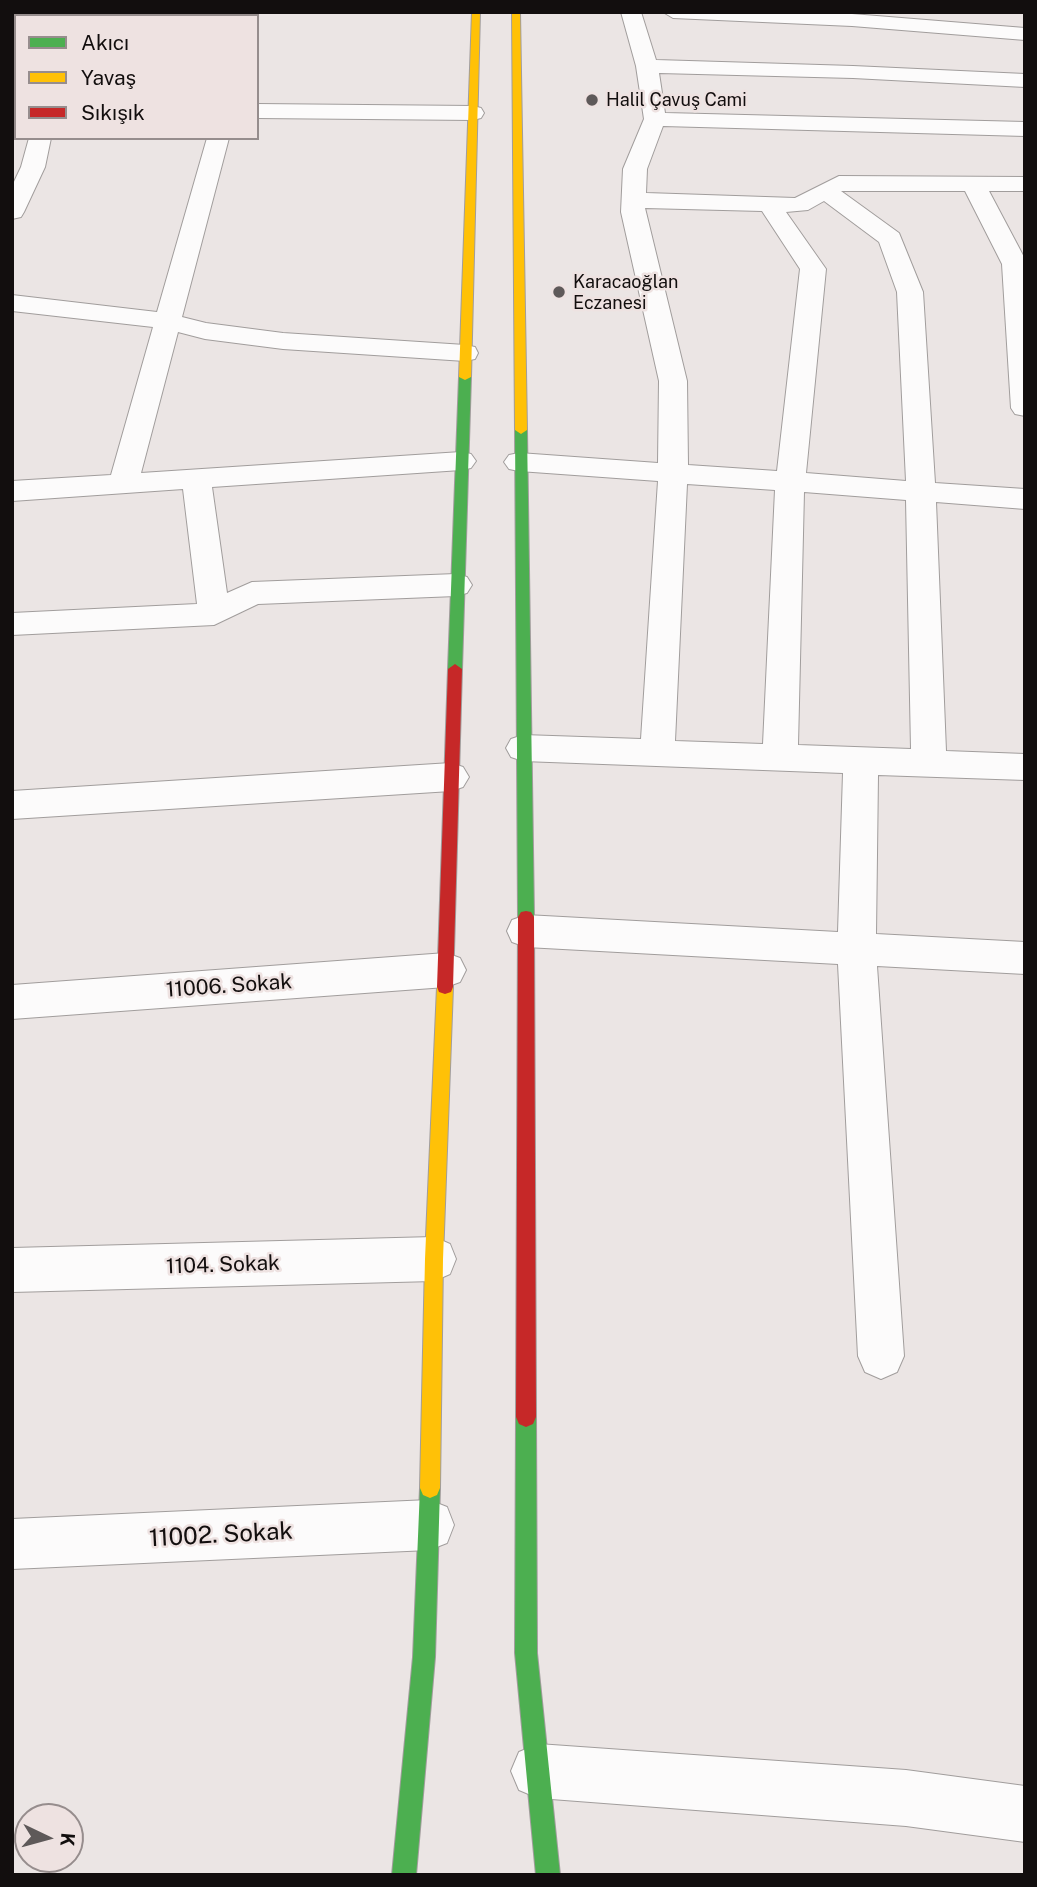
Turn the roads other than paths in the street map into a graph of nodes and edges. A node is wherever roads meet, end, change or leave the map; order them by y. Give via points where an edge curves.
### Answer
1 (475, 12) edge
2 (516, 12) edge
3 (631, 12) edge
4 (673, 12) edge
5 (852, 16) edge
6 (1025, 34) edge
7 (647, 66) junction
8 (853, 72) junction
9 (994, 80) junction
10 (1025, 81) edge
11 (259, 111) edge
12 (472, 113) junction
13 (655, 119) junction
14 (1016, 128) edge
15 (40, 140) edge
16 (217, 140) edge
17 (973, 184) junction
18 (1025, 184) edge
19 (825, 191) junction
20 (634, 200) junction
21 (769, 204) junction
22 (12, 212) edge
23 (12, 303) edge
24 (168, 321) junction
25 (465, 353) junction
26 (1025, 408) edge
27 (461, 461) junction
28 (519, 462) junction
29 (673, 474) junction
30 (197, 479) junction
31 (790, 482) junction
32 (122, 484) junction
33 (12, 491) edge
34 (920, 491) junction
35 (1025, 499) edge
36 (456, 585) junction
37 (214, 614) junction
38 (12, 624) edge
39 (523, 748) junction
40 (657, 753) junction
41 (780, 757) junction
42 (861, 763) junction
43 (929, 763) junction
44 (1025, 767) edge
45 (452, 777) junction
46 (12, 805) edge
47 (526, 930) junction
48 (857, 949) junction
49 (1025, 958) edge
50 (446, 970) junction
51 (12, 1002) edge
52 (434, 1259) junction
53 (12, 1270) edge
54 (881, 1356) dead end
55 (429, 1525) junction
56 (12, 1544) edge
57 (538, 1771) junction
58 (1025, 1814) edge
59 (404, 1875) edge
60 (548, 1875) edge

1 - 12 main road
2 - 28 main road
3 - 7 street
4 - 5 street
5 - 6 street
5 - 8 street
7 - 8 street
7 - 13 street
8 - 9 street
9 - 10 street
9 - 14 street
11 - 12 street
12 - 25 main road
13 - 14 street
13 - 20 street via 635,169
15 - 22 street via 33,167
16 - 24 street
17 - 18 street
17 - 19 street via 839,183
17 - 26 street via 1014,264
19 - 21 street via 799,205
19 - 34 street via 890,238 910,292
20 - 21 street
20 - 29 street via 673,382
21 - 31 street via 813,270
23 - 24 street
24 - 25 street via 205,331 283,341
24 - 32 street
25 - 27 main road
27 - 30 street
27 - 36 main road
28 - 29 street
28 - 39 main road
29 - 31 street
29 - 40 street
30 - 32 street
30 - 37 street
31 - 34 street
31 - 41 street
32 - 33 street
34 - 35 street
34 - 43 street
36 - 37 street via 251,593
36 - 45 main road
37 - 38 street
39 - 40 street
39 - 47 main road
40 - 41 street
41 - 42 street
42 - 43 street
42 - 48 street
43 - 44 street
45 - 46 street
45 - 50 main road
47 - 48 street
47 - 57 main road via 526,1653
48 - 49 street
48 - 54 street
50 - 51 street, 11006. Sokak
50 - 52 main road
52 - 53 street, 1104. Sokak
52 - 55 main road
55 - 56 street, 11002. Sokak
55 - 59 main road via 424,1657
57 - 58 street via 906,1798
57 - 60 main road

